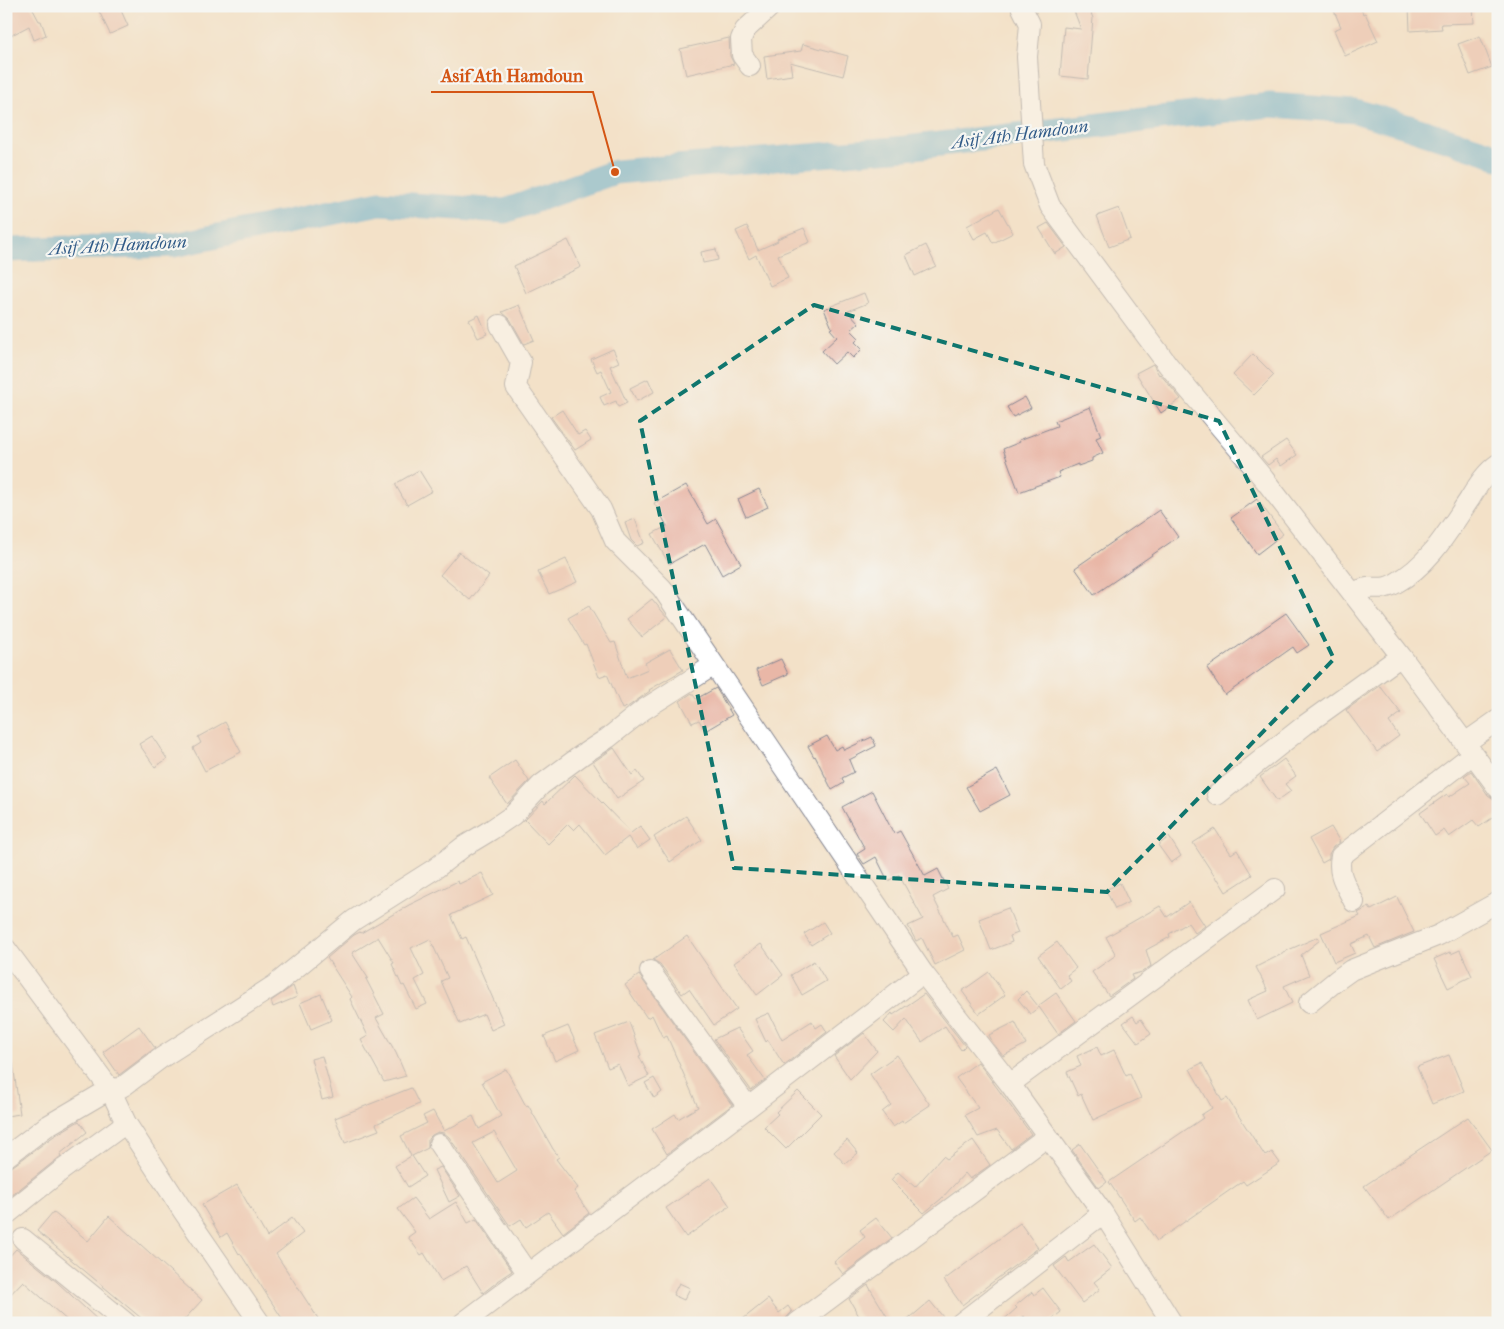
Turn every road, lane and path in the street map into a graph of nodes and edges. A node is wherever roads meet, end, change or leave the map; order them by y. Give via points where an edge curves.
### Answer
1 (771, 6) edge
2 (1020, 6) edge
3 (750, 66) dead end
4 (500, 325) dead end
5 (1498, 464) edge
6 (1352, 592) junction
7 (1401, 656) junction
8 (714, 665) junction
9 (1498, 720) edge
10 (1469, 749) junction
11 (1498, 788) edge
12 (1217, 795) dead end
13 (1274, 889) dead end
14 (1354, 902) dead end
15 (1498, 902) edge
16 (10, 960) edge
17 (650, 971) dead end
18 (923, 973) junction
19 (1309, 1003) dead end
20 (1010, 1084) junction
21 (110, 1089) junction
22 (748, 1107) junction
23 (126, 1123) junction
24 (1048, 1136) junction
25 (439, 1144) dead end
26 (6, 1156) edge
27 (1103, 1213) junction
28 (6, 1215) edge
29 (23, 1239) dead end
30 (528, 1274) junction
31 (126, 1323) edge
32 (260, 1323) edge
33 (463, 1323) edge
34 (797, 1323) edge
35 (961, 1323) edge
36 (1172, 1323) edge

1 - 3 street via 745,30 741,39 742,56
2 - 6 street via 1030,24 1027,57 1034,164 1050,206 1168,366 1264,479
4 - 8 street via 521,362 516,387 600,509 615,541 662,588
5 - 6 street via 1482,479 1437,549 1426,560 1390,587
6 - 7 street
7 - 10 street
7 - 12 street
8 - 18 street
8 - 21 street via 643,710 541,785 498,825 354,920 275,985 125,1085
9 - 10 street
10 - 11 street
10 - 14 street via 1341,856 1341,877
13 - 20 street
15 - 19 street via 1439,935 1351,970
16 - 21 street
17 - 22 street
18 - 20 street
18 - 22 street
20 - 24 street
21 - 23 street
21 - 26 street via 47,1126
22 - 30 street
23 - 28 street
23 - 32 street
24 - 27 street
24 - 34 street
25 - 30 street
27 - 35 street
27 - 36 street
29 - 31 street
30 - 33 street

